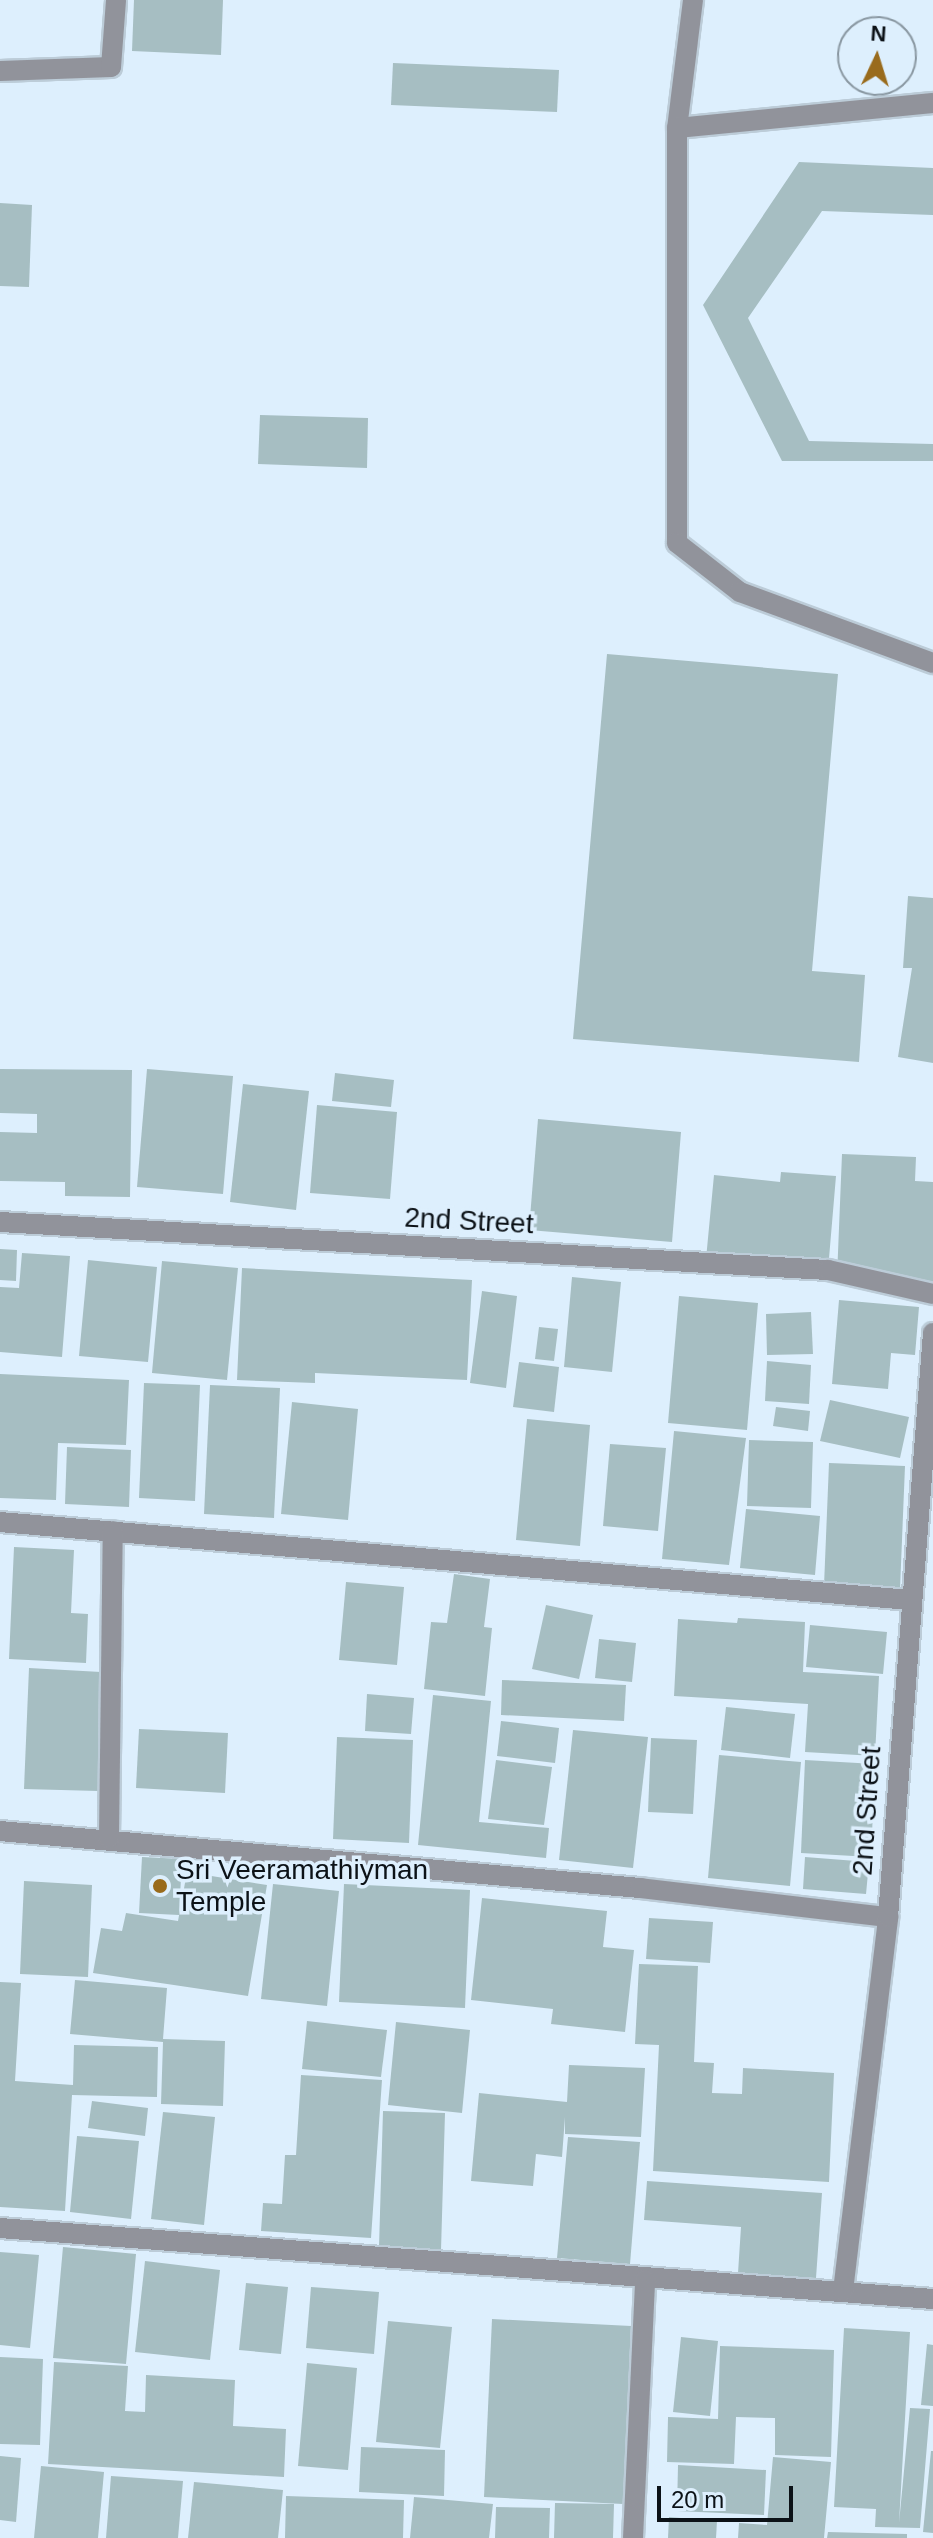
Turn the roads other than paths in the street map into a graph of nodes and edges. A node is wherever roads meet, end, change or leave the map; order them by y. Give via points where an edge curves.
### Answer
1 (116, 0) edge
2 (693, 0) edge
3 (0, 71) edge
4 (933, 103) edge
5 (677, 128) junction
6 (933, 663) edge
7 (0, 1222) edge
8 (933, 1294) edge
9 (933, 1333) edge
10 (0, 1522) edge
11 (113, 1531) junction
12 (909, 1600) junction
13 (0, 1831) edge
14 (109, 1838) junction
15 (888, 1917) junction
16 (0, 2228) edge
17 (645, 2280) junction
18 (843, 2291) junction
19 (933, 2299) edge
20 (633, 2538) edge

1 - 3 street via 111,67
2 - 5 street
4 - 5 street
5 - 6 street via 677,543 740,592
7 - 8 street, 2nd Street via 828,1270
9 - 12 street, 2nd Street
10 - 11 street
11 - 12 street
11 - 14 street
12 - 15 street, 2nd Street
13 - 14 street
14 - 15 street
15 - 18 street, 2nd Street
16 - 17 street
17 - 18 street
17 - 20 street
18 - 19 street

